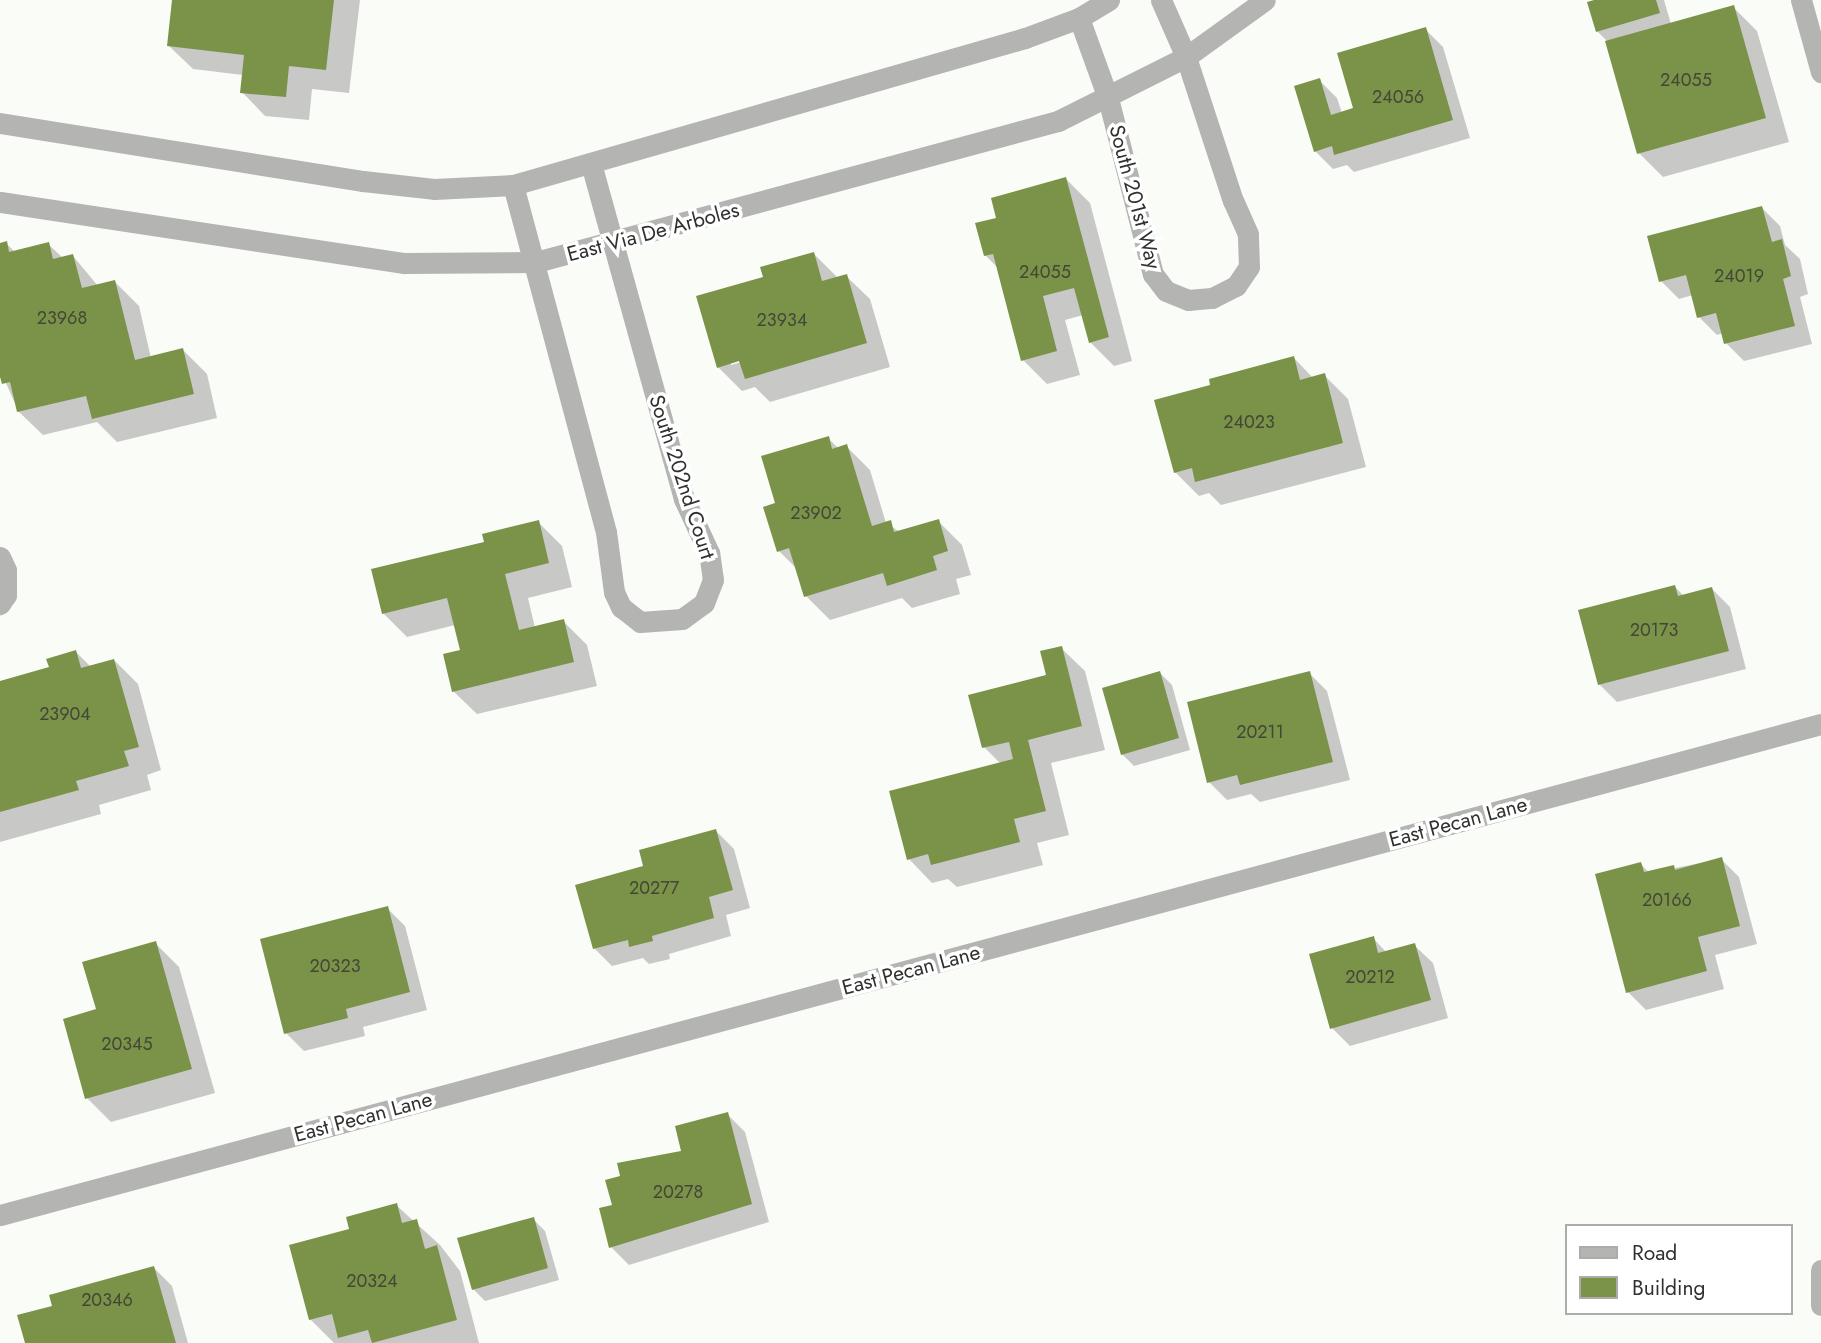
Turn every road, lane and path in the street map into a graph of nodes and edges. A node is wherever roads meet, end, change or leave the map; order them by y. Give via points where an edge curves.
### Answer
1 (1110, 0) edge
2 (1161, 0) edge
3 (1265, 0) edge
4 (1801, 0) edge
5 (1079, 18) junction
6 (1186, 57) junction
7 (1821, 72) edge
8 (1108, 98) junction
9 (0, 123) edge
10 (591, 164) junction
11 (513, 185) junction
12 (0, 202) edge
13 (612, 243) junction
14 (536, 262) junction
15 (0, 557) edge
16 (0, 604) edge
17 (1821, 724) edge
18 (0, 1215) edge
19 (1821, 1270) edge
20 (1821, 1306) edge

1 - 5 street
2 - 6 street, South 201st Way
3 - 6 street, East Via De Arboles
4 - 7 street
5 - 8 street, South 201st Way
5 - 10 street via 1025,38
6 - 8 street, East Via De Arboles
6 - 8 street, South 201st Way via 1248,234 1249,267 1237,286 1212,298 1188,300 1166,291 1153,274
8 - 13 street, East Via De Arboles via 1046,124
9 - 11 street via 363,181 435,189
10 - 11 street
10 - 13 street, South 202nd Court
11 - 14 street, South 202nd Court
12 - 14 street, East Via De Arboles via 404,263
13 - 14 street, East Via De Arboles
13 - 14 street, South 202nd Court via 684,499 709,552 713,580 704,603 682,619 640,622 621,607 614,592 606,532
15 - 16 street via 6,570 6,595
17 - 18 street, East Pecan Lane
19 - 20 street

